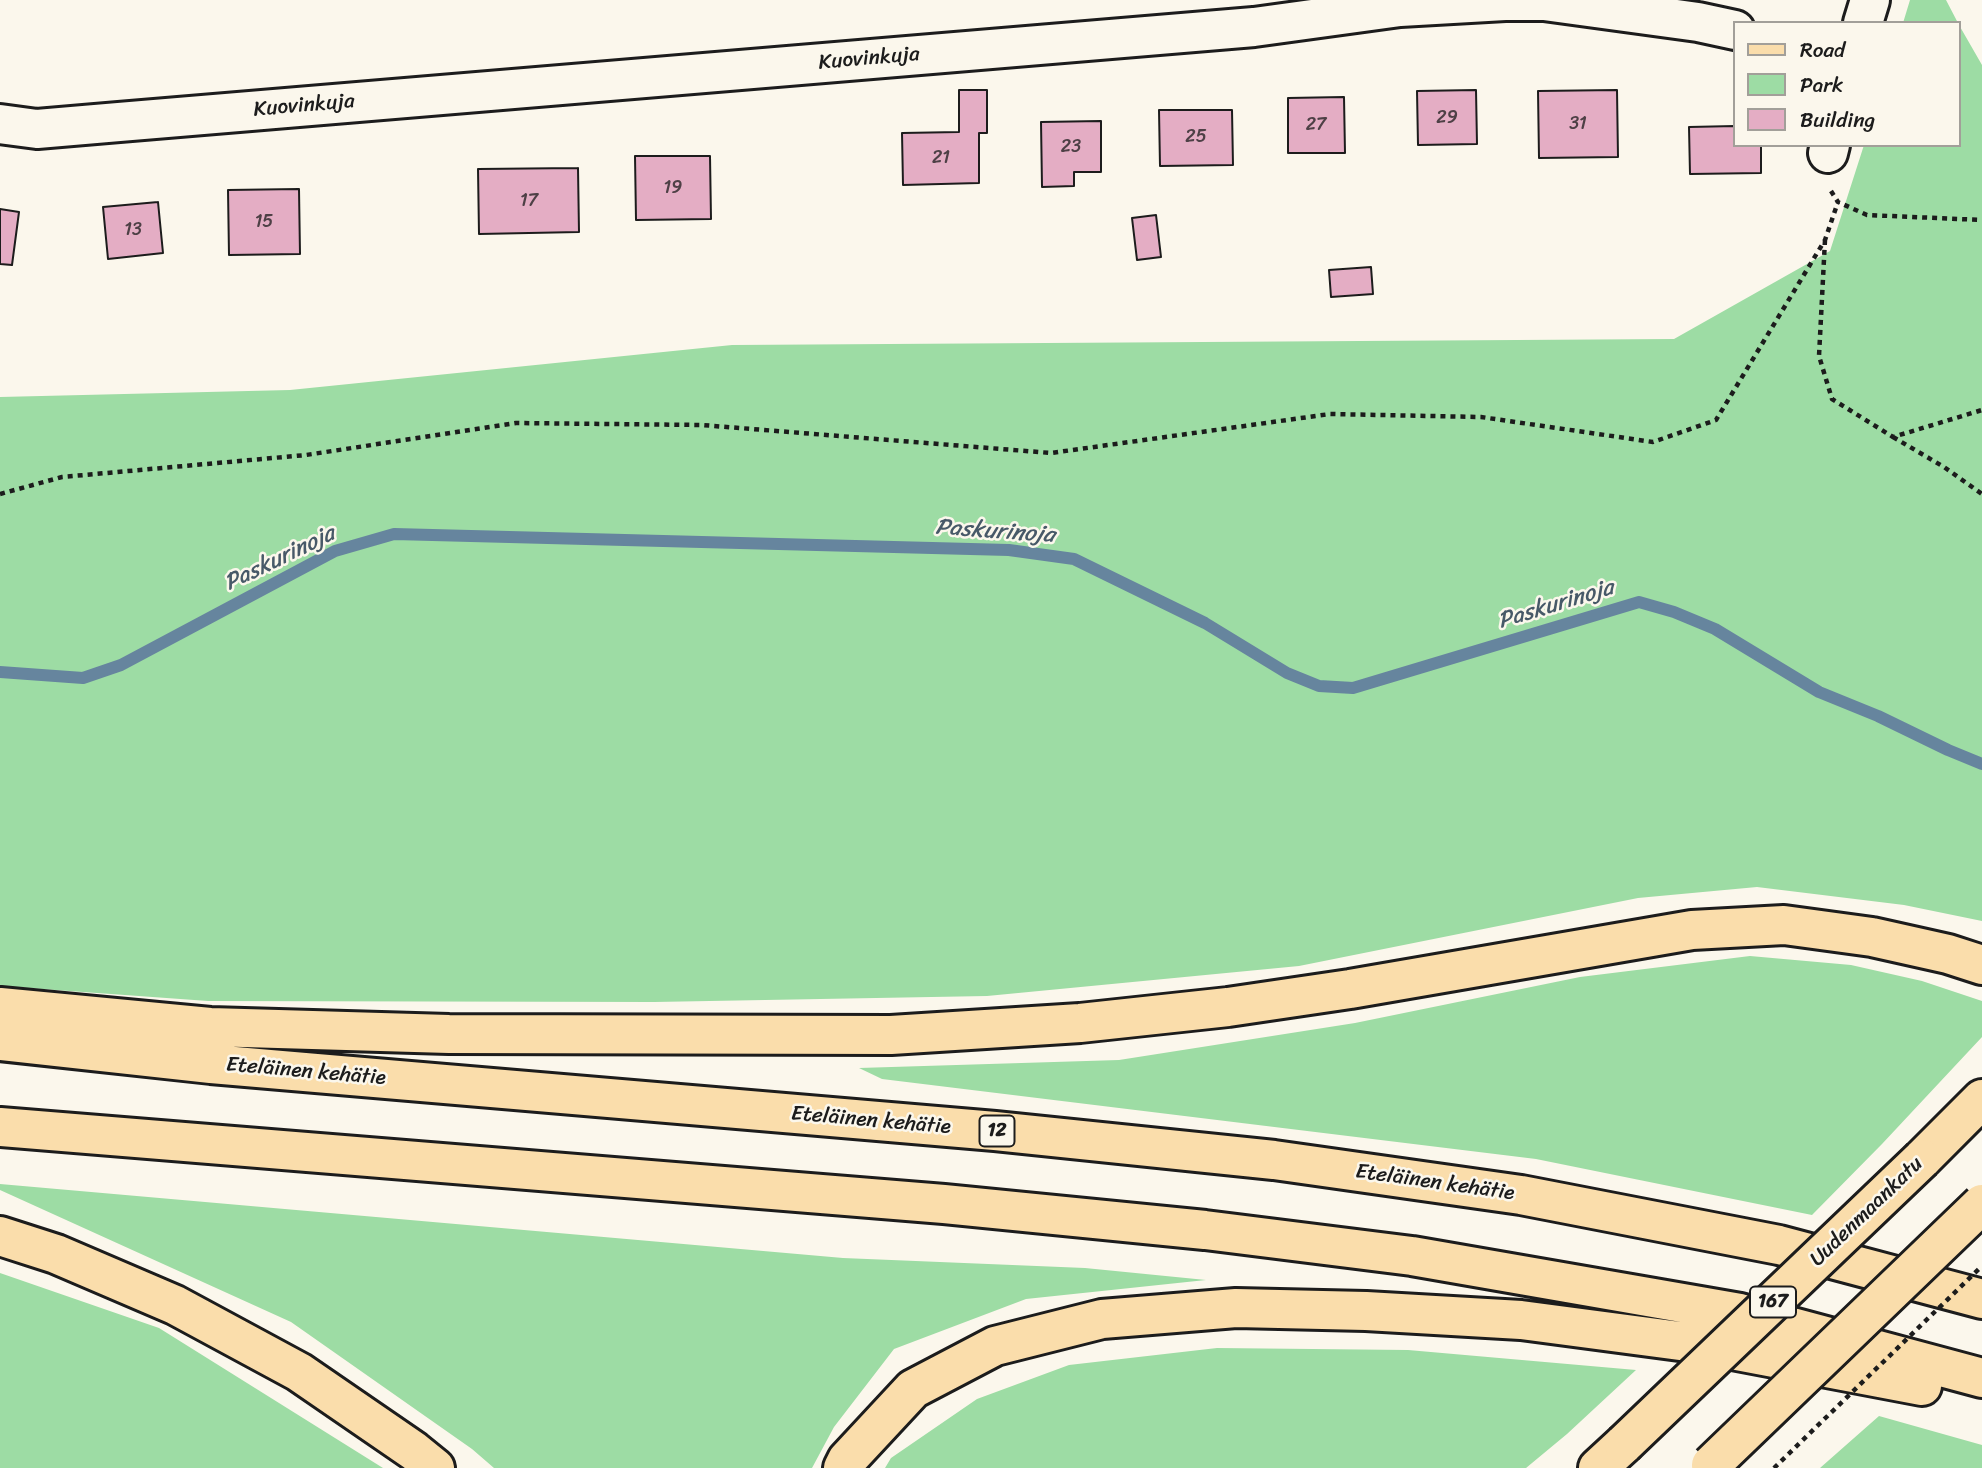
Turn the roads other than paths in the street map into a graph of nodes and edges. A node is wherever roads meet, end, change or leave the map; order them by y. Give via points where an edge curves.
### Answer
1 (1870, 0) edge
2 (1864, 21) edge
3 (1734, 30) edge
4 (0, 124) edge
5 (1982, 965) edge
6 (0, 1007) edge
7 (0, 1041) edge
8 (1982, 1098) edge
9 (0, 1127) edge
10 (1982, 1204) edge
11 (0, 1236) edge
12 (1982, 1299) edge
13 (1982, 1378) edge
14 (1982, 1402) edge
15 (1611, 1456) edge
16 (1709, 1467) edge
17 (435, 1468) edge
18 (843, 1468) edge

1 - 2 street
3 - 4 street, Kuovinkuja via 1544,1 1492,2 1400,7 1231,29 37,129
5 - 6 main road via 1872,937 1784,925 1692,930 1228,1007 1080,1023 891,1035 449,1034 237,1028
7 - 12 main road, Eteläinen kehätie / 12 via 1274,1160 1521,1195 1779,1245
8 - 15 main road, Uudenmaankatu / 167, bridge
9 - 13 main road via 944,1204 1384,1252 1740,1313
10 - 16 main road, bridge
11 - 17 main road via 56,1254 175,1305 299,1372
14 - 18 main road via 1915,1384 1723,1348 1596,1330 1366,1311 1236,1308 1102,1319 995,1346 913,1389

